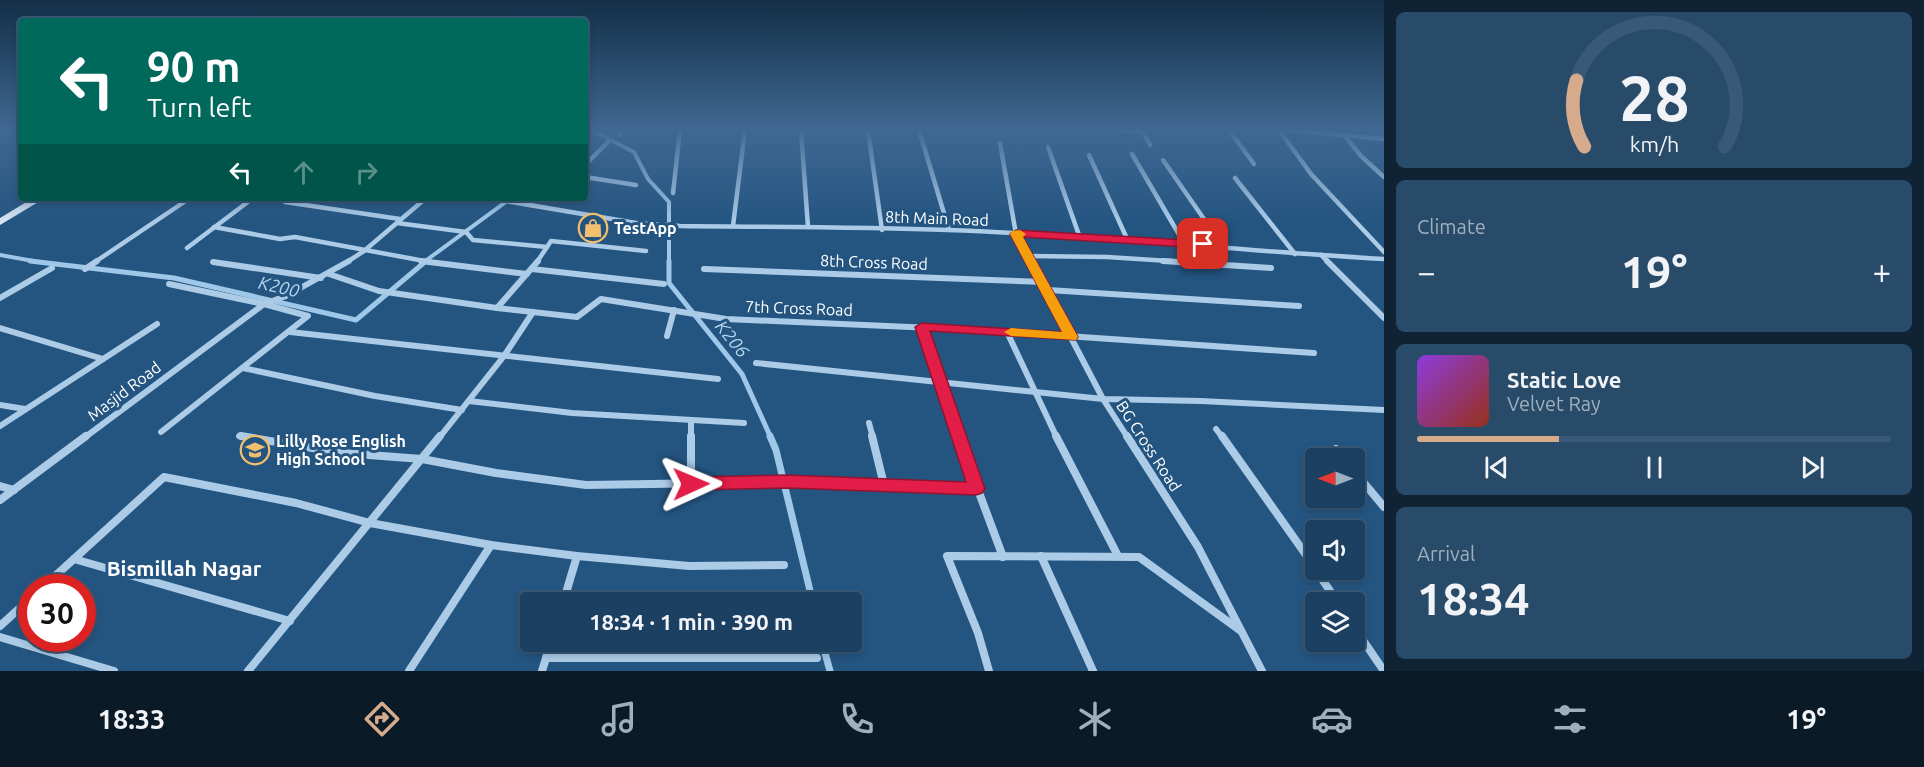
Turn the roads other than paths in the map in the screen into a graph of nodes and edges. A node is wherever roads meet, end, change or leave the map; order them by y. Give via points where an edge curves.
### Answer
1 (676, 161) edge
2 (741, 161) edge
3 (803, 161) edge
4 (872, 161) edge
5 (929, 161) edge
6 (1003, 161) edge
7 (1053, 161) edge
8 (1092, 161) edge
9 (1136, 161) edge
10 (1164, 161) edge
11 (1252, 161) edge
12 (1302, 161) edge
13 (1367, 161) edge
14 (1254, 164) dead end
15 (588, 177) edge
16 (1384, 177) edge
17 (1235, 178) dead end
18 (636, 185) dead end
19 (673, 193) dead end
20 (35, 201) edge
21 (186, 201) edge
22 (248, 201) edge
23 (422, 201) edge
24 (506, 201) edge
25 (285, 202) dead end
26 (398, 221) junction
27 (0, 222) edge
28 (733, 226) junction
29 (214, 227) junction
30 (808, 227) junction
31 (882, 230) junction
32 (949, 231) junction
33 (1016, 234) junction
34 (1080, 238) junction
35 (1128, 241) junction
36 (1184, 243) junction
37 (1222, 245) junction
38 (547, 247) junction
39 (187, 248) dead end
40 (364, 251) junction
41 (646, 251) dead end
42 (1384, 252) edge
43 (1295, 254) junction
44 (1320, 255) junction
45 (1029, 256) junction
46 (1384, 259) edge
47 (213, 262) dead end
48 (52, 268) dead end
49 (1270, 268) dead end
50 (85, 269) dead end
51 (704, 269) dead end
52 (529, 271) junction
53 (329, 274) junction
54 (322, 279) junction
55 (1044, 282) junction
56 (169, 284) dead end
57 (664, 284) dead end
58 (1048, 290) junction
59 (0, 298) edge
60 (264, 304) junction
61 (1299, 306) dead end
62 (497, 308) junction
63 (674, 310) junction
64 (532, 312) junction
65 (1384, 318) edge
66 (157, 324) dead end
67 (922, 327) junction
68 (0, 328) edge
69 (289, 332) junction
70 (1007, 332) junction
71 (667, 336) dead end
72 (1071, 337) junction
73 (1314, 353) dead end
74 (504, 356) junction
75 (103, 359) junction
76 (756, 363) dead end
77 (243, 369) junction
78 (718, 379) dead end
79 (940, 381) junction
80 (1033, 391) junction
81 (1103, 399) junction
82 (469, 401) junction
83 (0, 405) edge
84 (25, 409) junction
85 (462, 410) junction
86 (1384, 410) edge
87 (691, 421) junction
88 (744, 423) dead end
89 (868, 423) dead end
90 (0, 426) edge
91 (1216, 429) dead end
92 (161, 432) dead end
93 (238, 436) dead end
94 (422, 459) junction
95 (691, 484) junction
96 (1365, 484) edge
97 (884, 485) junction
98 (0, 486) edge
99 (976, 489) junction
100 (14, 490) junction
101 (0, 500) edge
102 (1384, 507) edge
103 (370, 523) junction
104 (491, 545) junction
105 (1305, 554) edge
106 (577, 556) junction
107 (1041, 556) junction
108 (1118, 556) junction
109 (1003, 557) junction
110 (74, 559) junction
111 (784, 565) dead end
112 (57, 574) edge
113 (566, 592) edge
114 (18, 610) edge
115 (290, 621) junction
116 (0, 626) edge
117 (1242, 632) junction
118 (0, 638) edge
119 (1365, 643) edge
120 (548, 652) edge
121 (546, 658) junction
122 (817, 658) dead end
123 (107, 670) edge
124 (248, 671) edge
125 (409, 671) edge
126 (542, 671) edge
127 (989, 671) edge
128 (1093, 671) edge
129 (1262, 671) edge
130 (1384, 671) edge

1 - 19 street
2 - 28 street
3 - 30 street
4 - 31 street
5 - 32 street
6 - 33 street
7 - 34 street
8 - 35 street
9 - 36 street
10 - 37 street
11 - 14 street
12 - 42 street
13 - 16 street
15 - 18 street
17 - 43 street
20 - 27 street
21 - 50 street
22 - 29 street
23 - 26 street, Masjid Road
24 - 28 street, 8th Main Road via 636,223
25 - 26 street
26 - 38 street via 466,232 473,240
26 - 40 street, Masjid Road
28 - 30 street, 8th Main Road
29 - 39 street
29 - 40 street
30 - 31 street, 8th Main Road
31 - 32 street, 8th Main Road
32 - 33 street, 8th Main Road
33 - 34 street, 8th Main Road
33 - 45 street, BG Cross Road
34 - 35 street, 8th Main Road
35 - 36 street, 8th Main Road
36 - 37 street, 8th Main Road
37 - 43 street, 8th Main Road
38 - 41 street via 551,241
38 - 52 street
40 - 52 street via 428,262
40 - 53 street, Masjid Road
43 - 44 street, 8th Main Road
44 - 46 street, 8th Main Road
44 - 65 street
45 - 49 street
45 - 55 street, BG Cross Road
47 - 54 street
48 - 59 street
51 - 55 street, 8th Cross Road
52 - 57 street
52 - 62 street
53 - 54 street, Masjid Road
53 - 62 street, 7th Cross Road via 379,291
54 - 60 street, Masjid Road
55 - 58 street, BG Cross Road
56 - 60 street
58 - 61 street
58 - 72 street, BG Cross Road
60 - 69 street via 308,316
60 - 100 street, Masjid Road
62 - 64 street, 7th Cross Road
63 - 64 street, 7th Cross Road via 601,298 577,317
63 - 67 street, 7th Cross Road via 726,319
63 - 71 street
64 - 74 street
66 - 75 street
67 - 70 street, 7th Cross Road
67 - 79 street
68 - 75 street
69 - 74 street
69 - 77 street
70 - 72 street, 7th Cross Road
70 - 80 street
72 - 73 street, 7th Cross Road
72 - 81 street, BG Cross Road
74 - 78 street
74 - 82 street
75 - 84 street
76 - 79 street
77 - 85 street
77 - 92 street
79 - 80 street
79 - 99 street
80 - 81 street
80 - 108 street
81 - 86 street
81 - 117 street, BG Cross Road via 1198,547
82 - 85 street
82 - 87 street via 530,410
83 - 84 street
84 - 90 street
85 - 94 street
87 - 88 street
87 - 95 street
89 - 97 street
91 - 105 street
93 - 94 street via 342,453
94 - 95 street via 586,485
94 - 103 street
95 - 97 street
96 - 102 street
97 - 99 street
98 - 100 street
99 - 109 street
100 - 101 street, Masjid Road
103 - 104 street
103 - 110 street via 296,503 164,477
103 - 115 street
104 - 106 street
104 - 125 street
106 - 111 street via 689,566
106 - 113 street
107 - 108 street
107 - 109 street
107 - 128 street
108 - 117 street via 1139,557
109 - 127 street via 947,556
110 - 112 street
110 - 115 street
114 - 116 street
115 - 124 street
117 - 129 street, BG Cross Road
118 - 123 street
119 - 130 street
120 - 121 street
121 - 122 street
121 - 126 street

